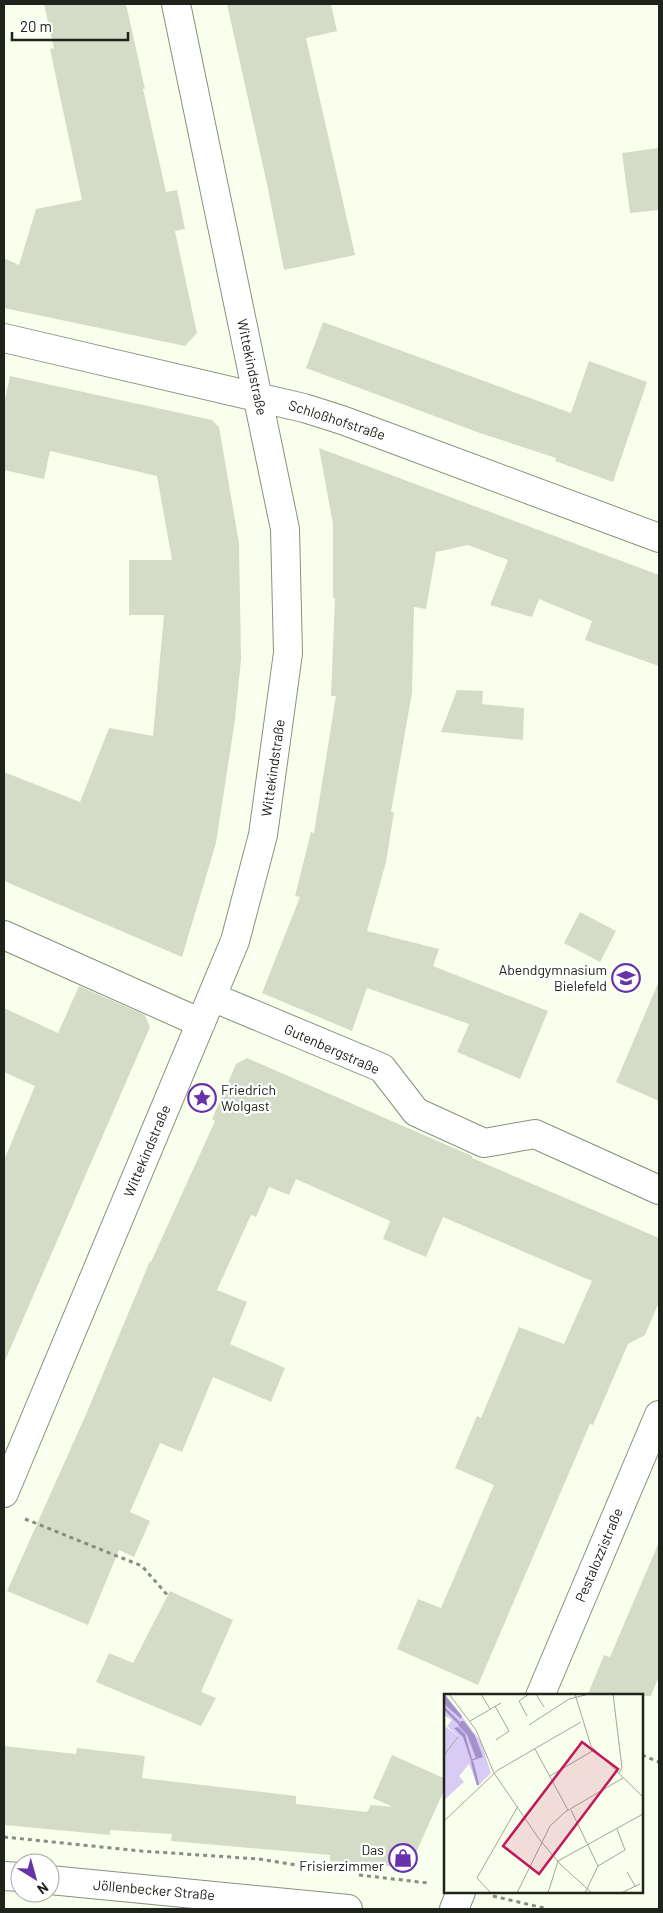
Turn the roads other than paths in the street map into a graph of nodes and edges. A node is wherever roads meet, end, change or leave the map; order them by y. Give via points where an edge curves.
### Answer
1 (176, 4) edge
2 (4, 338) edge
3 (258, 397) junction
4 (659, 538) edge
5 (4, 935) edge
6 (212, 997) junction
7 (201, 1022) junction
8 (659, 1190) edge
9 (659, 1415) edge
10 (4, 1493) edge
11 (541, 1694) edge
12 (60, 1881) edge
13 (473, 1893) edge
14 (348, 1909) edge
15 (454, 1909) edge

1 - 3 street, Wittekindstraße
2 - 3 street, Schloßhofstraße
3 - 4 street, Schloßhofstraße via 342,420
3 - 6 street, Wittekindstraße via 285,530 288,653 263,835 235,941
5 - 7 street
6 - 7 street, Wittekindstraße
6 - 8 street, Gutenbergstraße via 382,1068 416,1112 484,1143 534,1134
7 - 10 street, Wittekindstraße
9 - 11 street, Pestalozzistraße
12 - 14 street, Jöllenbecker Straße
13 - 15 street

